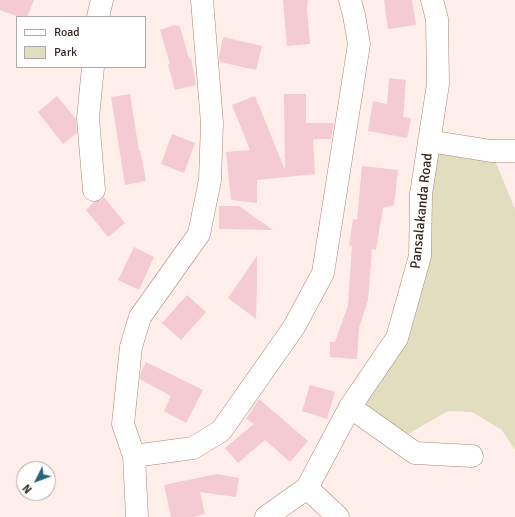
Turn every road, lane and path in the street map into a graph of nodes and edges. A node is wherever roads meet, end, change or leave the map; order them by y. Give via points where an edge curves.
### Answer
1 (102, 0) edge
2 (202, 0) edge
3 (350, 0) edge
4 (432, 0) edge
5 (98, 16) edge
6 (93, 68) edge
7 (429, 141) junction
8 (515, 151) edge
9 (94, 190) dead end
10 (350, 407) junction
11 (134, 456) junction
12 (472, 456) dead end
13 (307, 488) junction
14 (137, 517) edge
15 (266, 517) edge
16 (338, 517) edge

1 - 5 street
2 - 11 street via 212,123 210,180 199,234 140,317 131,347 123,424
3 - 11 street via 359,44 323,273 294,327 220,430 193,448
4 - 7 street, Pansalakanda Road via 437,19 438,84
6 - 9 street via 88,118
7 - 8 street via 491,151
7 - 10 street, Pansalakanda Road via 421,194 420,256 397,338
10 - 12 street via 415,453
10 - 13 street, Pansalakanda Road
11 - 14 street
13 - 15 street, Pansalakanda Road
13 - 16 street

